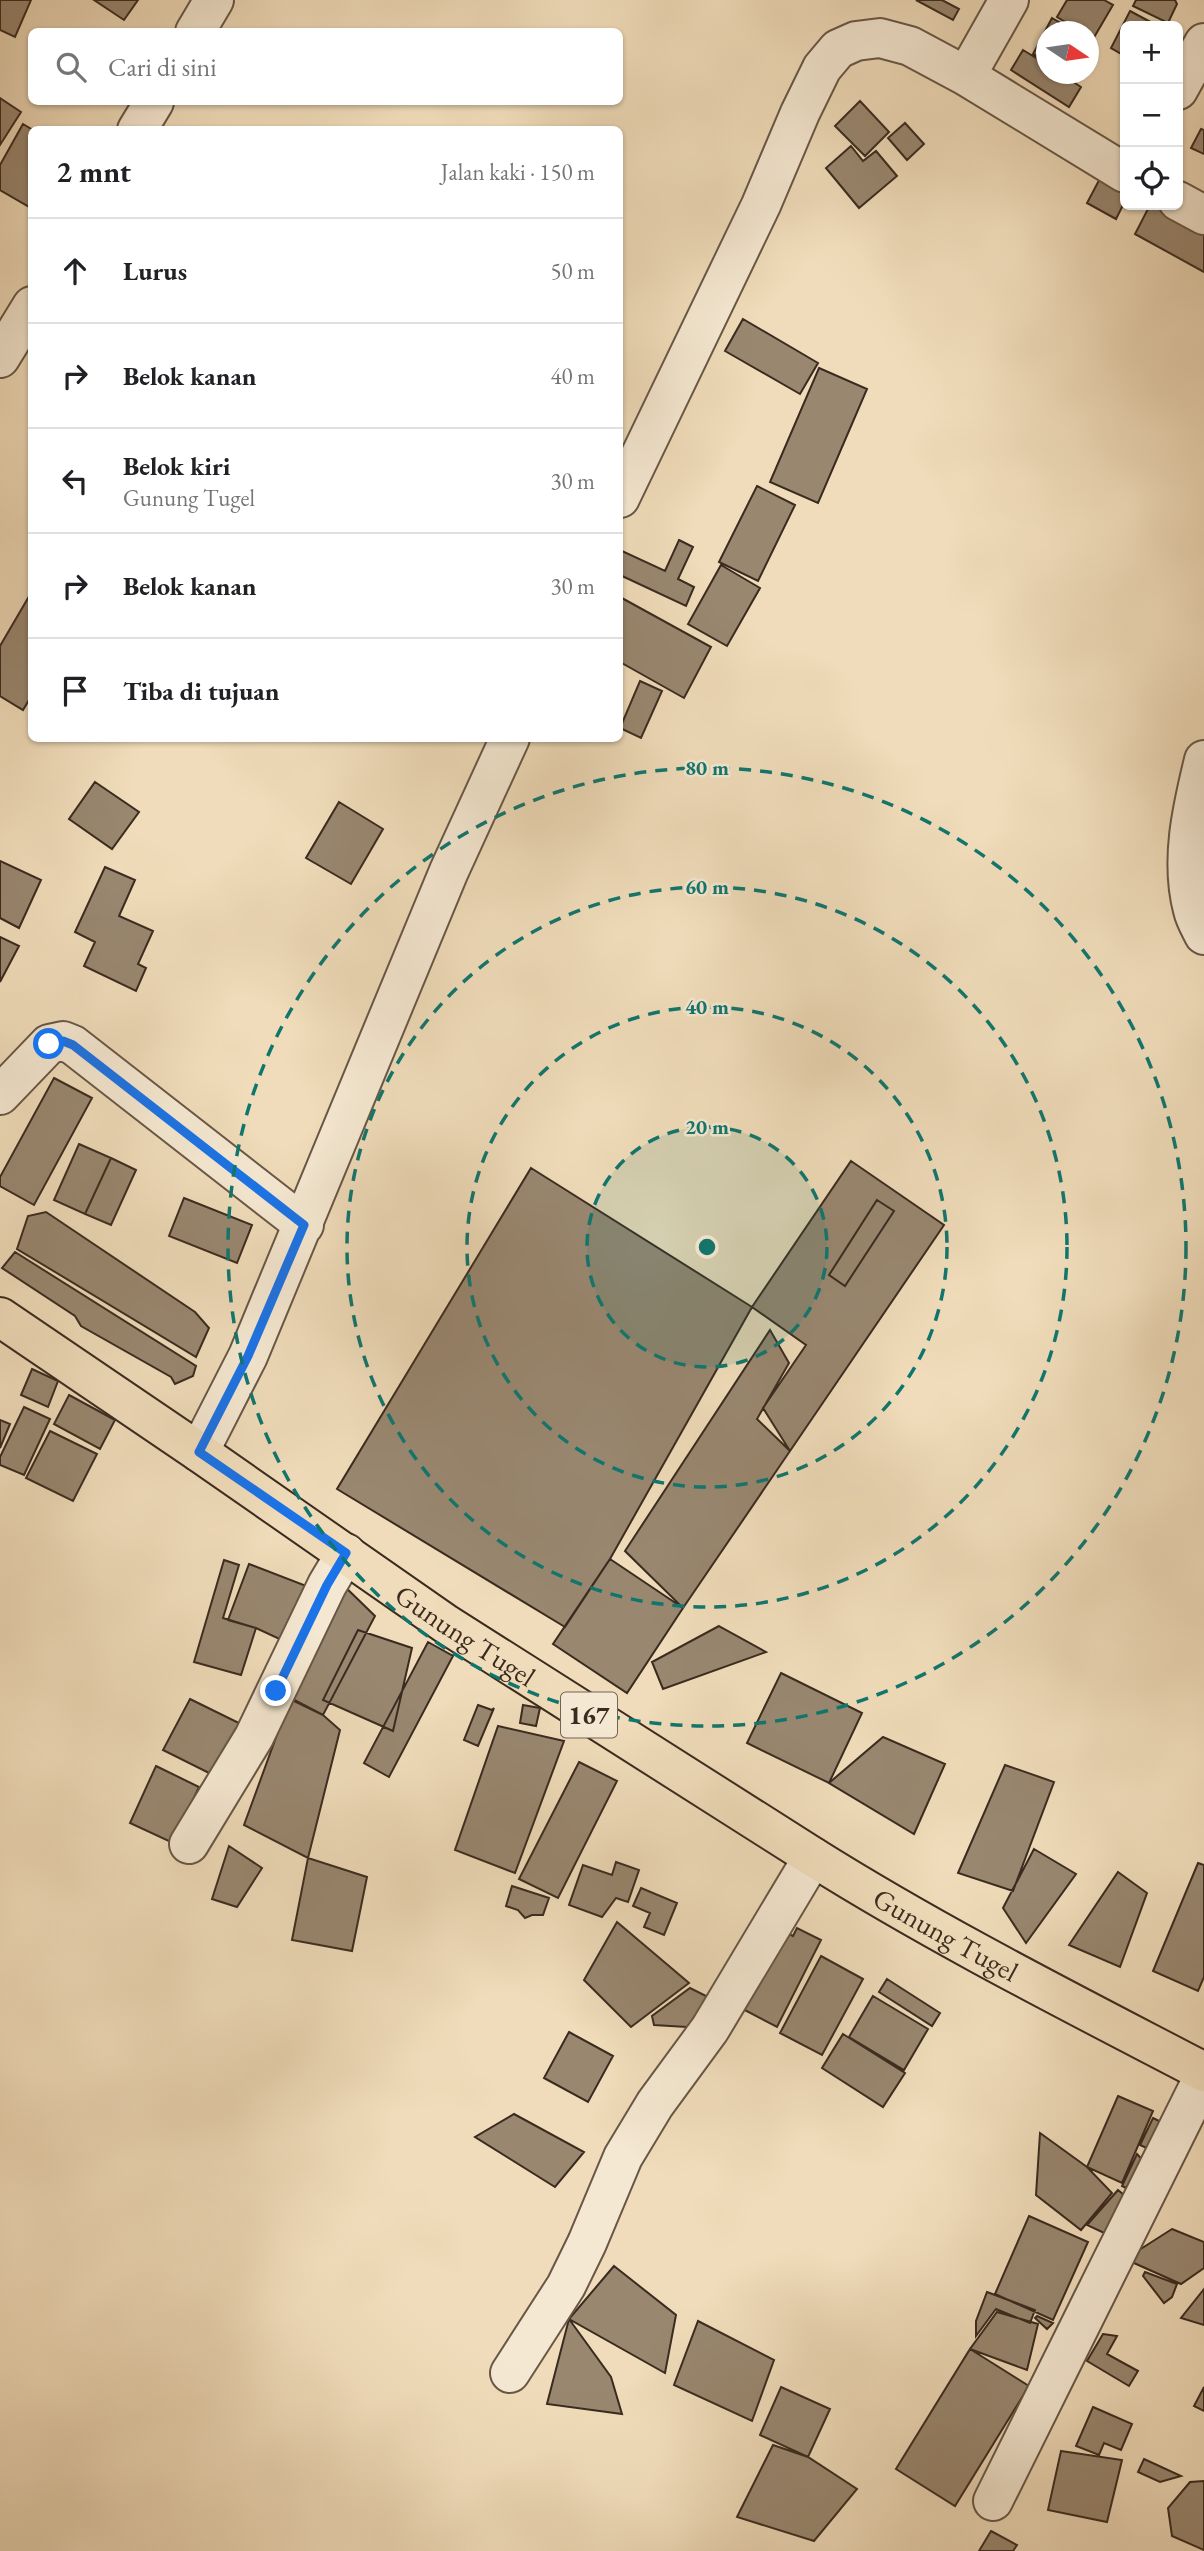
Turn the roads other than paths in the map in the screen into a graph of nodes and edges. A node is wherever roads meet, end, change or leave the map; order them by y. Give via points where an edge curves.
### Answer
1 (214, 0) edge
2 (1009, 0) edge
3 (197, 28) edge
4 (1204, 43) edge
5 (965, 76) junction
6 (1181, 84) edge
7 (152, 105) edge
8 (139, 126) edge
9 (1120, 170) edge
10 (1183, 204) edge
11 (1204, 215) edge
12 (28, 312) edge
13 (0, 358) edge
14 (623, 492) edge
15 (508, 742) edge
16 (1204, 761) edge
17 (1204, 935) edge
18 (0, 1095) edge
19 (304, 1225) junction
20 (0, 1317) edge
21 (199, 1452) junction
22 (346, 1553) junction
23 (189, 1844) dead end
24 (813, 1857) junction
25 (1204, 2074) edge
26 (510, 2374) dead end
27 (993, 2501) dead end

1 - 3 street
2 - 5 street
4 - 6 street
5 - 9 street
5 - 14 street via 910,46 880,38 838,49 822,68
7 - 8 street
10 - 11 street
12 - 13 street
15 - 19 street via 449,872
16 - 17 street via 1190,818 1188,880 1193,912
18 - 19 street via 49,1044 63,1041 73,1045
19 - 21 street via 248,1356
20 - 21 main road, Gunung Tugel / 167
21 - 22 main road, Gunung Tugel / 167
22 - 23 street via 254,1737
22 - 24 main road, Gunung Tugel / 167 via 446,1624
24 - 25 main road, Gunung Tugel / 167
24 - 26 street via 710,2029 622,2157 566,2286
25 - 27 street

